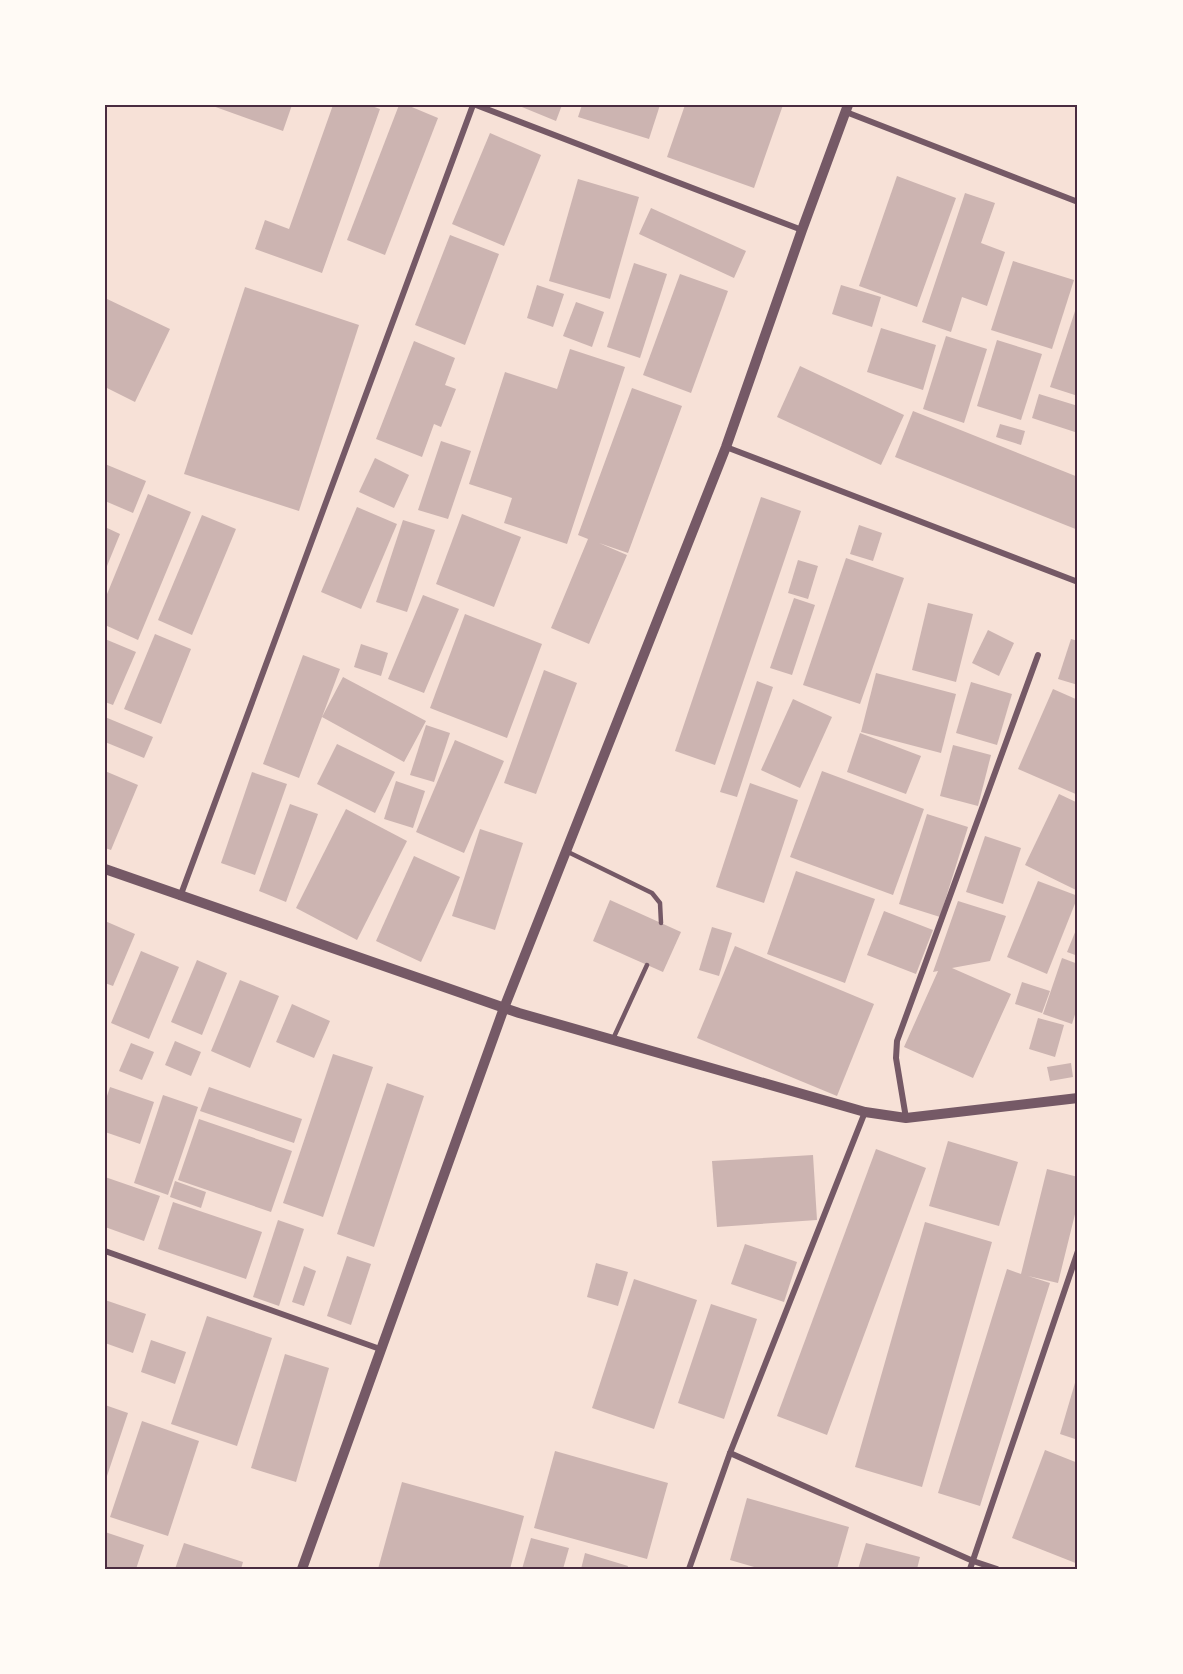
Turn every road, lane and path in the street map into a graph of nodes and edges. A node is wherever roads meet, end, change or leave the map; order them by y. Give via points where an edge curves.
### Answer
1 (474, 105) edge
2 (847, 109) edge
3 (1078, 202) edge
4 (802, 230) junction
5 (726, 447) junction
6 (1078, 582) edge
7 (1038, 655) dead end
8 (566, 851) junction
9 (105, 869) edge
10 (180, 897) junction
11 (661, 923) dead end
12 (647, 965) dead end
13 (504, 1008) junction
14 (613, 1040) junction
15 (1078, 1098) edge
16 (865, 1112) junction
17 (906, 1118) junction
18 (105, 1251) edge
19 (1078, 1251) edge
20 (380, 1349) junction
21 (730, 1453) junction
22 (973, 1561) junction
23 (302, 1569) edge
24 (689, 1569) edge
25 (970, 1569) edge
26 (997, 1569) edge

1 - 4 street
1 - 10 street
2 - 3 street
2 - 4 street
4 - 5 street
5 - 6 street
5 - 8 street
7 - 17 street via 897,1041
8 - 11 lane via 652,893 660,903
8 - 13 street
9 - 10 street
10 - 13 street
12 - 14 lane
13 - 14 street
13 - 20 street
14 - 16 street
15 - 17 street
16 - 17 street
16 - 21 street
18 - 20 street
19 - 22 street
20 - 23 street
21 - 22 street
21 - 24 street
22 - 25 street
22 - 26 street

